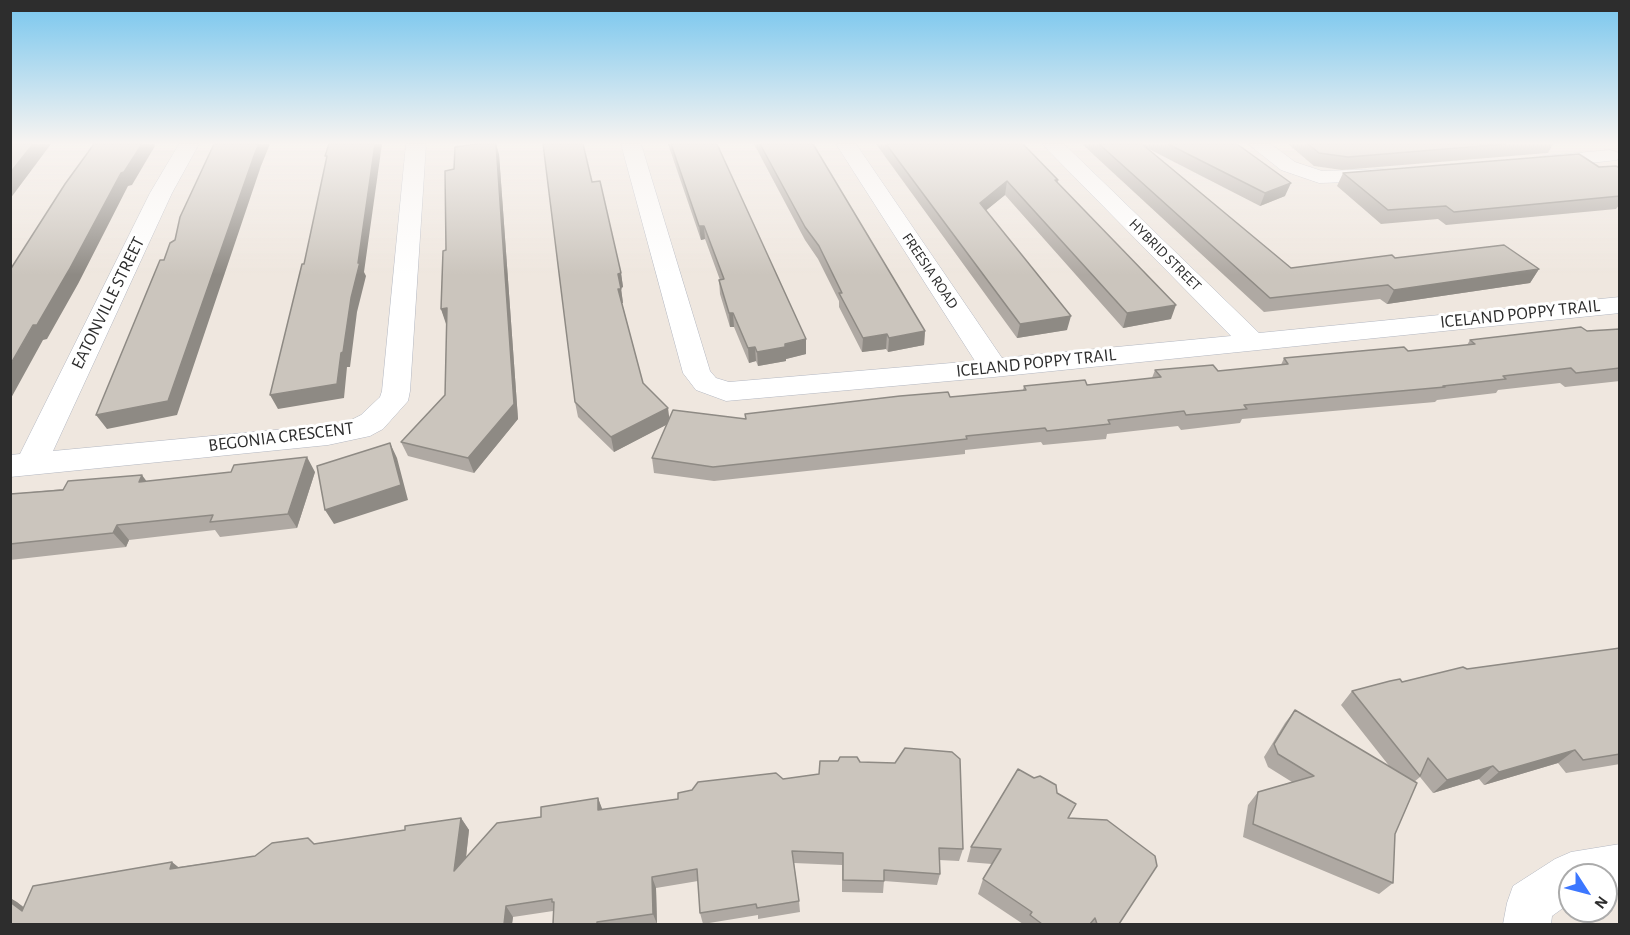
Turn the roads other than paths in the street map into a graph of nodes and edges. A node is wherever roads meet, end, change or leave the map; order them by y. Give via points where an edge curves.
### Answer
1 (164, 188) edge
2 (412, 188) edge
3 (644, 188) edge
4 (875, 188) edge
5 (1096, 188) edge
6 (1620, 304) edge
7 (1252, 341) junction
8 (994, 368) junction
9 (21, 465) edge
10 (1558, 884) edge
11 (1527, 924) edge

1 - 9 street, EATONVILLE STREET
2 - 9 street, BEGONIA CRESCENT via 396,391 393,402 383,413 359,429 335,434
3 - 8 street, ICELAND POPPY TRAIL via 697,373 706,384 726,392 744,392
4 - 8 street, FREESIA ROAD
5 - 7 street, HYBRID STREET
6 - 7 street, ICELAND POPPY TRAIL
7 - 8 street, ICELAND POPPY TRAIL
10 - 11 street via 1530,903

